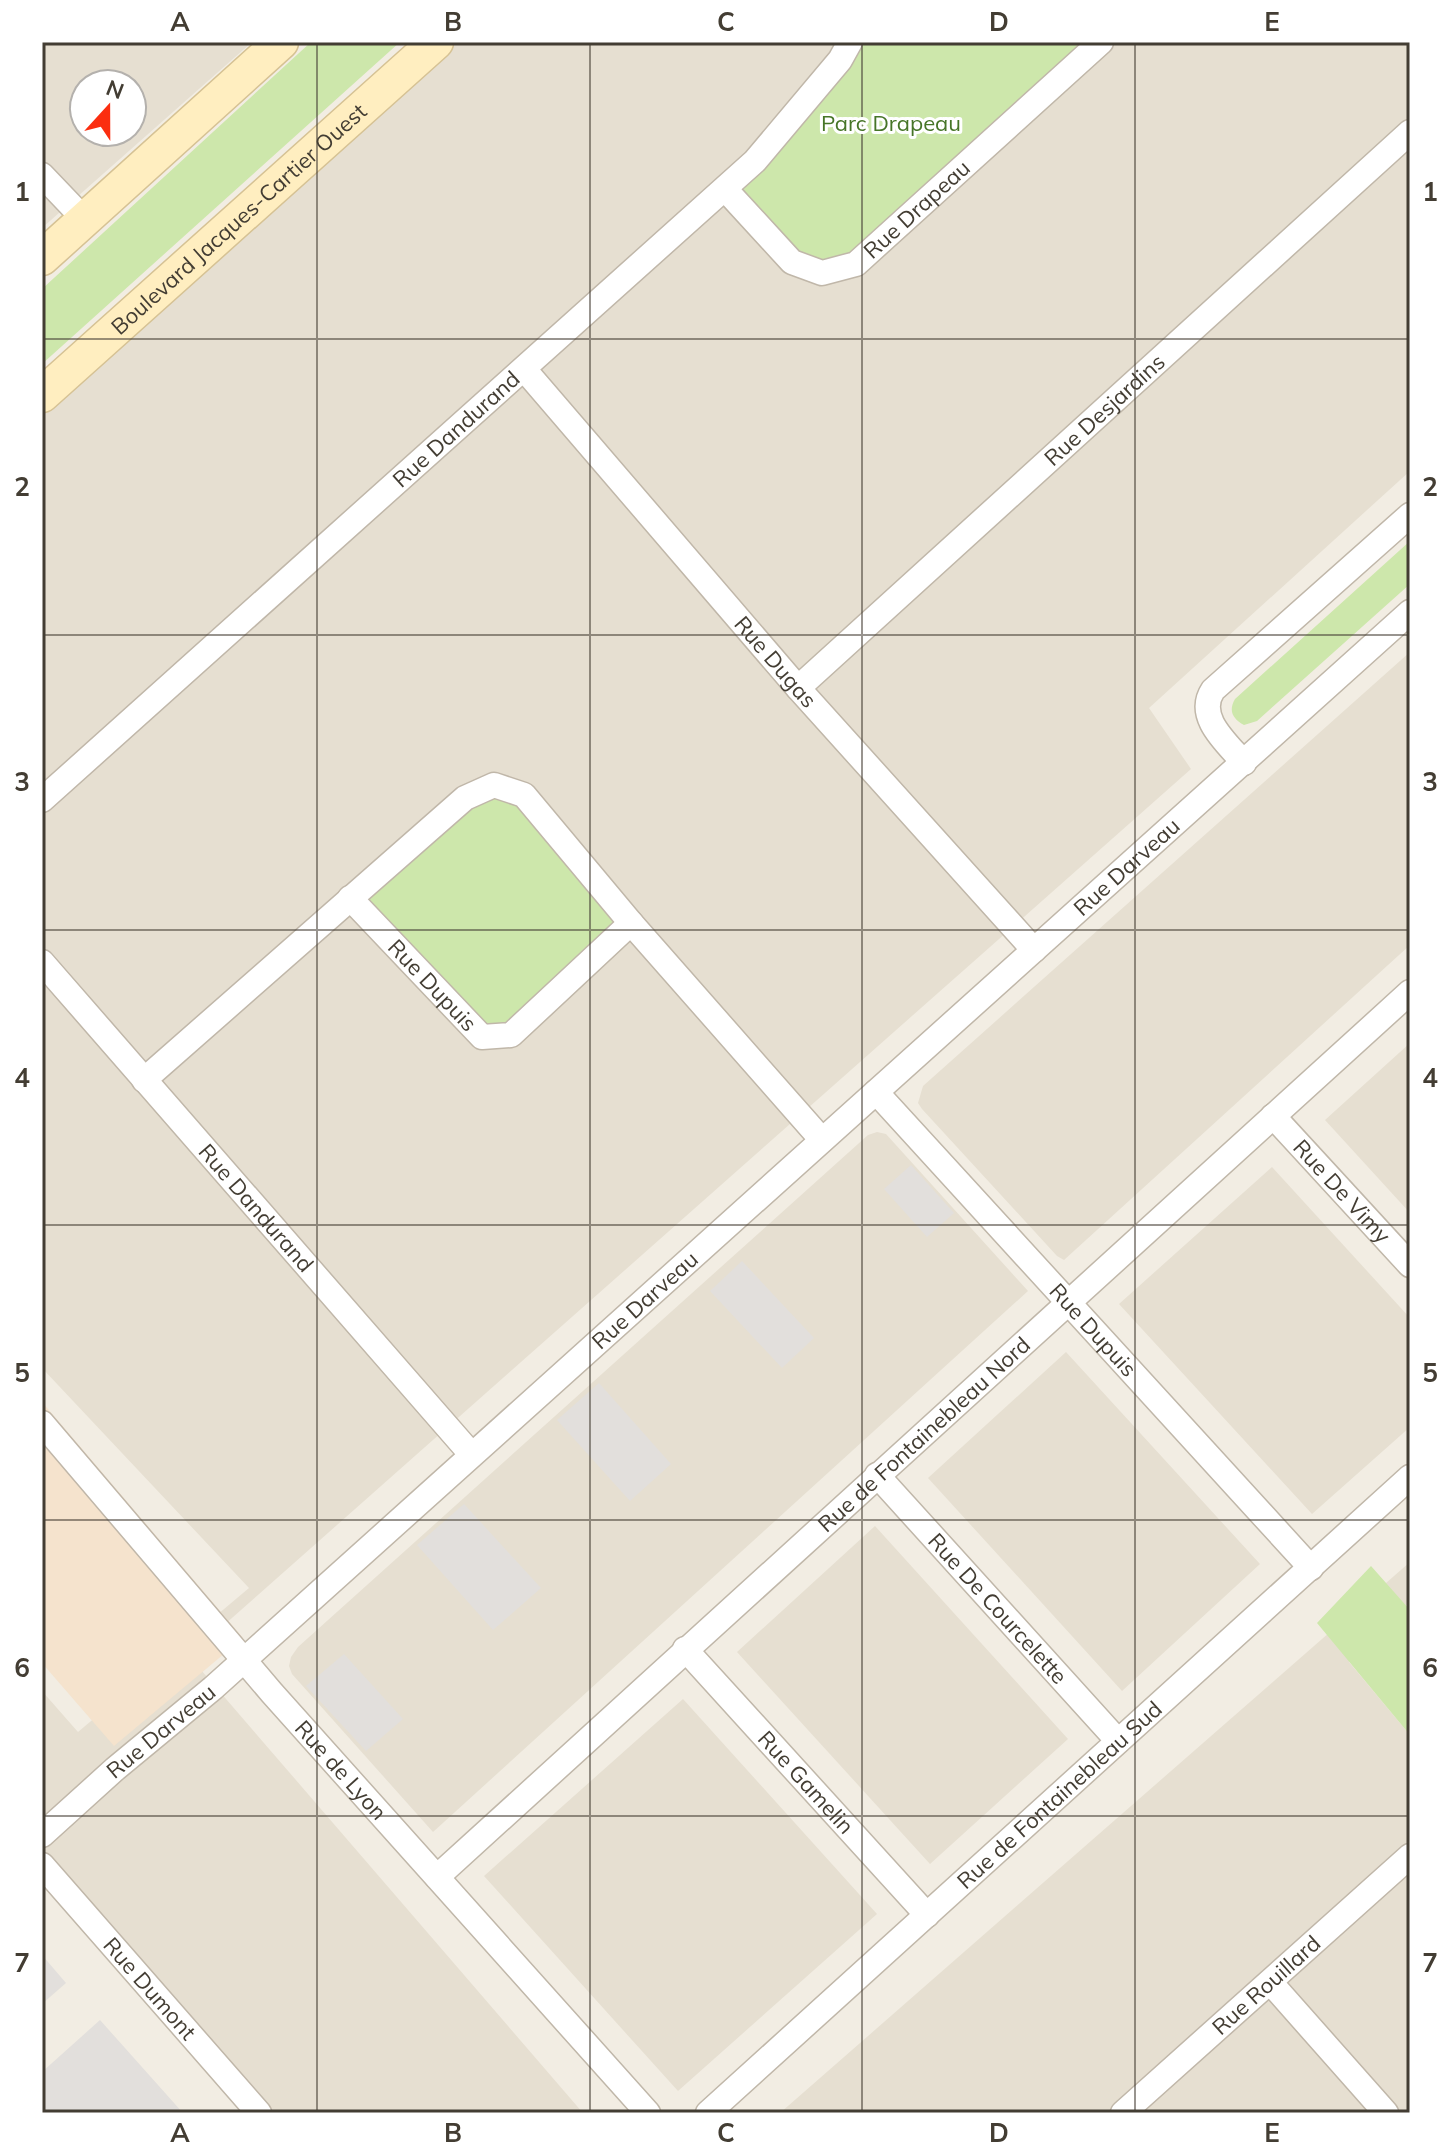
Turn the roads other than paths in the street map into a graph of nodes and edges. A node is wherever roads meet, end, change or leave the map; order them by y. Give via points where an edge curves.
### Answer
1 (281, 42) edge
2 (436, 42) edge
3 (850, 42) edge
4 (1101, 42) edge
5 (1410, 132) edge
6 (42, 175) edge
7 (725, 189) junction
8 (85, 220) junction
9 (42, 258) edge
10 (524, 369) junction
11 (42, 395) edge
12 (1410, 515) edge
13 (1410, 612) edge
14 (798, 688) junction
15 (1244, 763) junction
16 (42, 800) edge
17 (350, 898) junction
18 (631, 923) junction
19 (1034, 950) junction
20 (42, 962) edge
21 (1410, 992) edge
22 (144, 1080) junction
23 (876, 1092) junction
24 (1273, 1116) junction
25 (822, 1140) junction
26 (1410, 1265) edge
27 (1069, 1302) junction
28 (42, 1423) edge
29 (471, 1454) junction
30 (877, 1475) junction
31 (1410, 1477) edge
32 (1311, 1568) junction
33 (685, 1649) junction
34 (244, 1660) junction
35 (1118, 1741) junction
36 (42, 1835) edge
37 (1410, 1856) edge
38 (42, 1865) edge
39 (437, 1877) junction
40 (927, 1915) junction
41 (1270, 1982) junction
42 (259, 2113) edge
43 (648, 2113) edge
44 (708, 2113) edge
45 (1123, 2113) edge
46 (1386, 2113) edge

1 - 8 main road
2 - 11 main road, Boulevard Jacques-Cartier Ouest
3 - 7 street, Rue Dandurand via 755,161
4 - 7 street, Rue Drapeau via 856,264 822,273 792,262
5 - 14 street, Rue Desjardins
6 - 8 street
7 - 10 street, Rue Dandurand
8 - 9 main road
10 - 14 street, Rue Dugas
10 - 16 street, Rue Dandurand
12 - 15 street via 1213,690 1205,708 1208,717
13 - 15 street, Rue Darveau
14 - 19 street, Rue Dugas
15 - 19 street, Rue Darveau
17 - 18 street via 465,798 494,785 524,795
17 - 18 street, Rue Dupuis via 482,1037 511,1035
17 - 22 street
18 - 25 street
19 - 23 street, Rue Darveau
20 - 22 street, Rue Dandurand
21 - 24 street, Rue de Fontainebleau Nord
22 - 29 street, Rue Dandurand
23 - 25 street, Rue Darveau
23 - 27 street, Rue Dupuis
24 - 26 street, Rue De Vimy
24 - 27 street, Rue de Fontainebleau Nord
25 - 29 street, Rue Darveau
27 - 30 street, Rue de Fontainebleau Nord
27 - 32 street, Rue Dupuis
28 - 34 street, Rue de Lyon
29 - 34 street, Rue Darveau
30 - 33 street, Rue de Fontainebleau Nord
30 - 35 street, Rue De Courcelette
31 - 32 street, Rue de Fontainebleau Sud
32 - 35 street, Rue de Fontainebleau Sud
33 - 39 street, Rue de Fontainebleau Nord
33 - 40 street, Rue Gamelin
34 - 36 street, Rue Darveau
34 - 39 street, Rue de Lyon
35 - 40 street, Rue de Fontainebleau Sud
37 - 41 street, Rue Rouillard
38 - 42 street, Rue Dumont
39 - 43 street, Rue de Lyon
40 - 44 street, Rue de Fontainebleau Sud
41 - 45 street, Rue Rouillard
41 - 46 street

